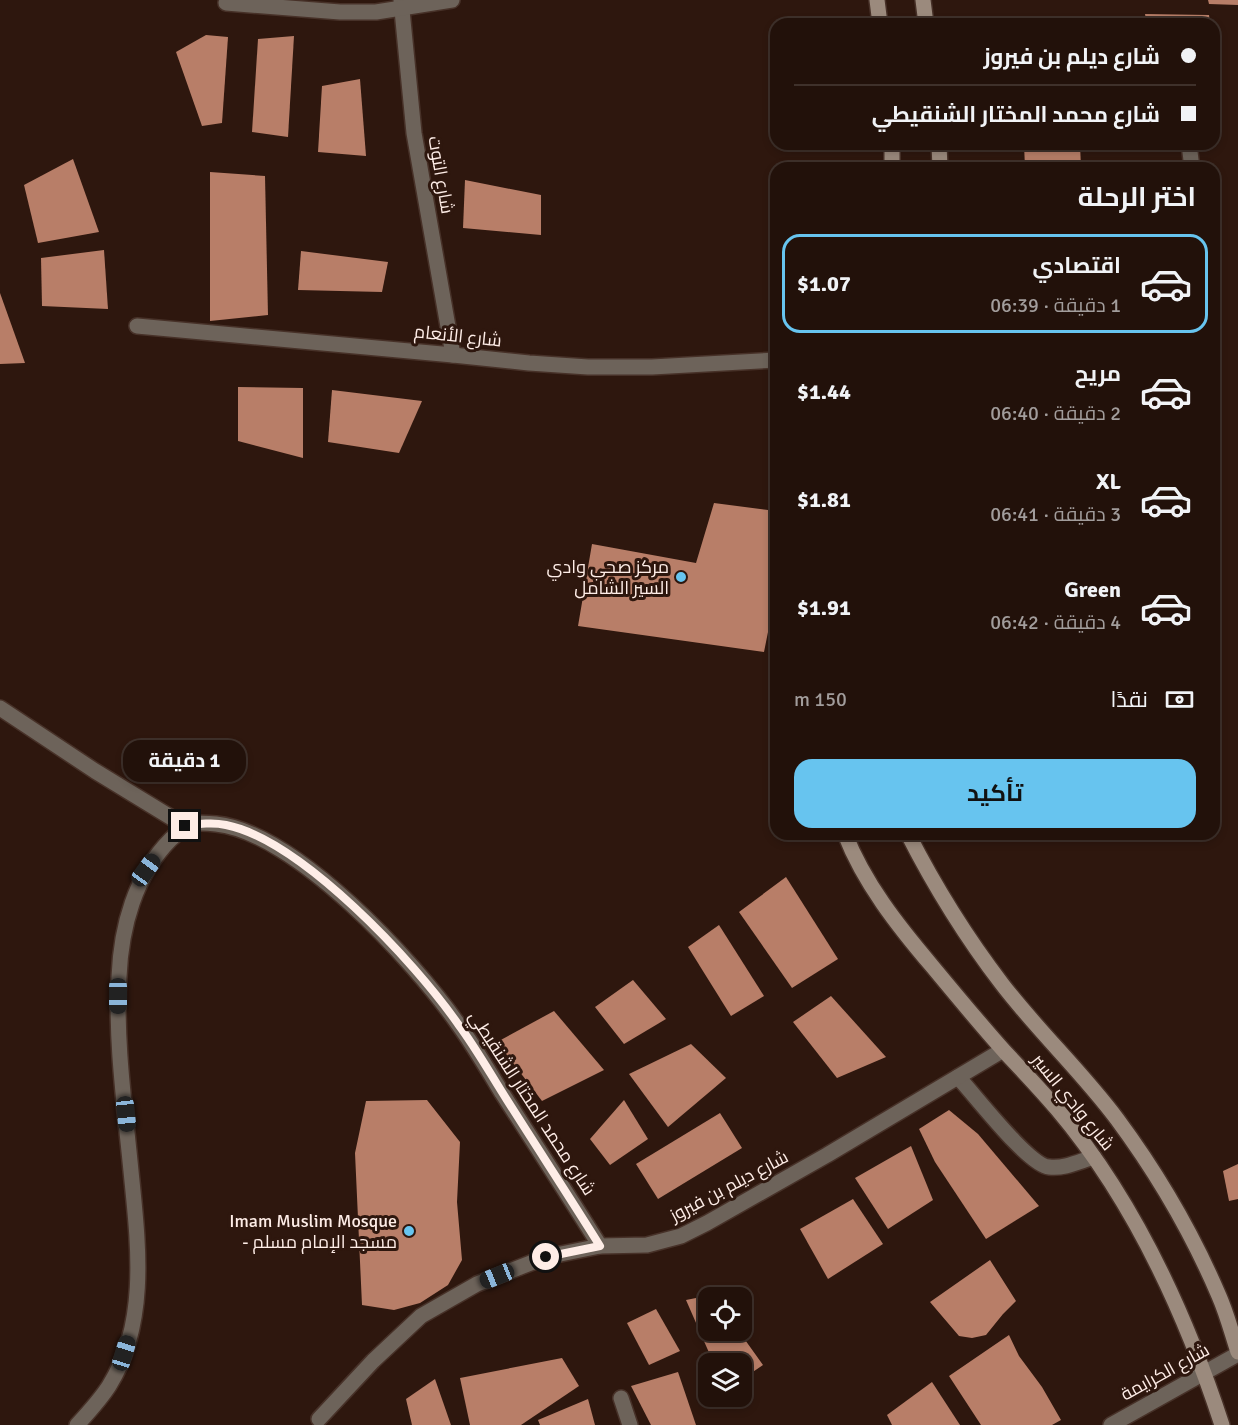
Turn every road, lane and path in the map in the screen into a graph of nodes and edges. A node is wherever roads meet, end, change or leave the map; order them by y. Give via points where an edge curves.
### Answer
1 (452, 0) edge
2 (877, 0) edge
3 (923, 0) edge
4 (226, 3) dead end
5 (402, 4) edge
6 (879, 18) edge
7 (925, 18) edge
8 (137, 326) dead end
9 (453, 355) junction
10 (770, 360) edge
11 (0, 708) edge
12 (185, 826) junction
13 (848, 840) edge
14 (911, 840) edge
15 (1003, 1050) junction
16 (958, 1077) junction
17 (1094, 1157) junction
18 (600, 1246) junction
19 (1238, 1353) edge
20 (1205, 1372) junction
21 (621, 1398) dead end
22 (320, 1419) dead end
23 (78, 1425) edge
24 (630, 1425) edge
25 (1111, 1425) edge
26 (1222, 1425) edge

1 - 5 street
2 - 6 main road
3 - 7 main road
4 - 5 street via 340,12 376,12
5 - 9 street, شارع التوت via 417,157
8 - 9 street, شارع الأنعام
9 - 10 street, شارع الأنعام via 588,366
11 - 12 street
12 - 18 street, شارع محمد المختار الشنقيطي via 226,825 261,838 286,853 365,918 411,963 458,1023
12 - 23 street via 146,870 132,900 123,942 118,1017 138,1251 137,1292 133,1323 110,1385
13 - 15 main road, شارع وادي السير via 865,874 908,938
14 - 19 main road, شارع وادي السير via 949,909 977,949 1029,1017 1093,1088 1152,1171 1220,1298
15 - 16 street, شارع ديلم بن فيروز
15 - 17 main road, شارع وادي السير
16 - 17 street via 1039,1164 1062,1167
16 - 18 street, شارع ديلم بن فيروز via 681,1236 647,1245
17 - 20 main road, شارع وادي السير via 1152,1253
18 - 22 street, شارع ديلم بن فيروز via 546,1257 516,1268 477,1284 421,1316
19 - 20 street, شارع الكرايمة
20 - 25 street, شارع الكرايمة
20 - 26 main road, شارع وادي السير
21 - 24 street

